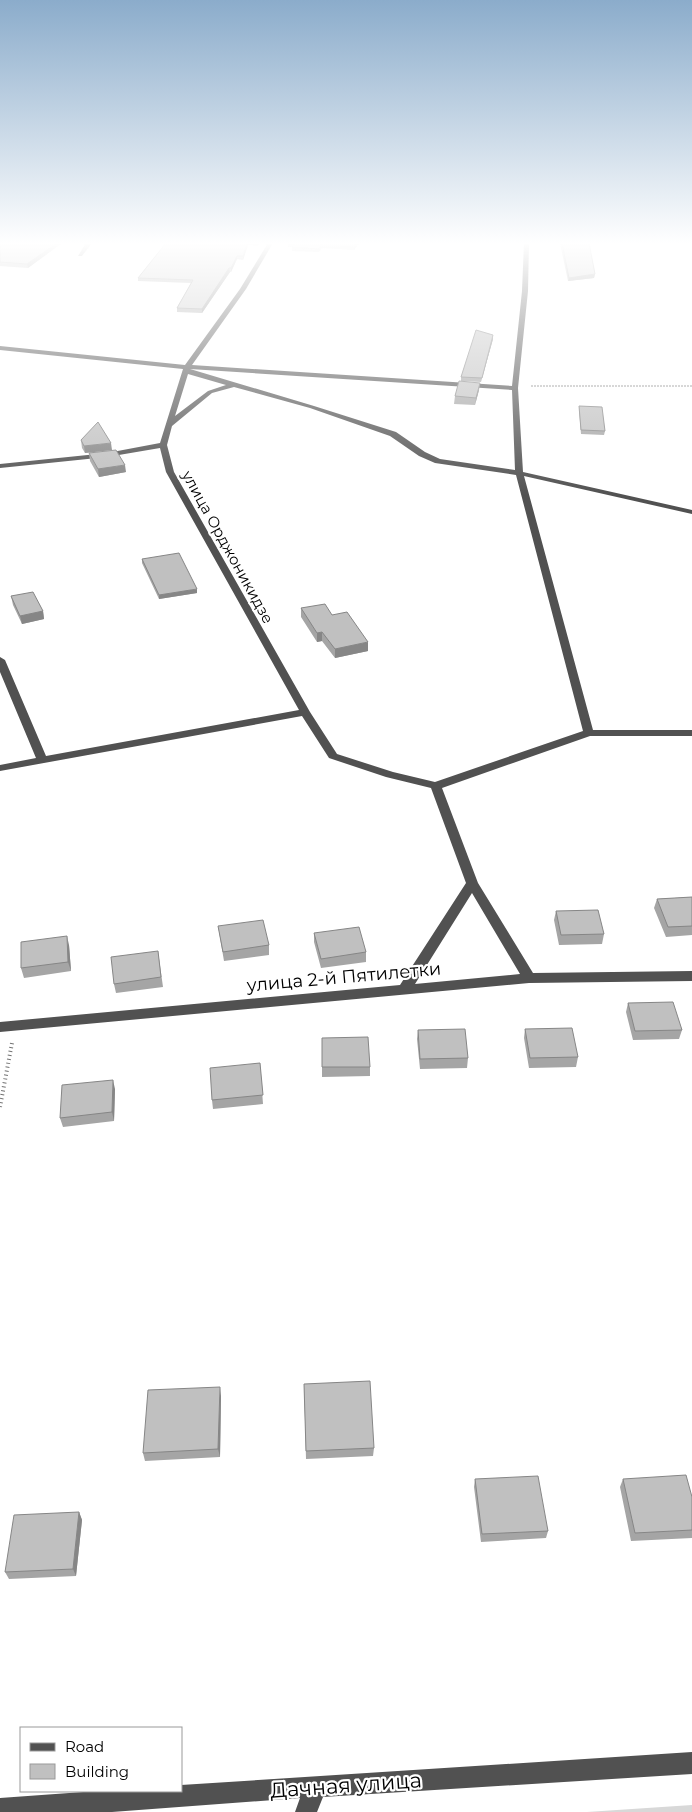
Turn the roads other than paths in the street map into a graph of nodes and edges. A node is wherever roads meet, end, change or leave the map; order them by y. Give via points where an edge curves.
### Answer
1 (216, 328) edge
2 (521, 328) edge
3 (0, 348) edge
4 (186, 369) junction
5 (234, 385) junction
6 (515, 387) junction
7 (168, 426) junction
8 (163, 445) junction
9 (0, 466) edge
10 (519, 473) junction
11 (692, 512) edge
12 (0, 660) edge
13 (305, 712) junction
14 (589, 733) junction
15 (692, 733) edge
16 (43, 760) junction
17 (0, 768) edge
18 (436, 786) junction
19 (472, 882) junction
20 (692, 976) edge
21 (529, 978) junction
22 (404, 990) junction
23 (0, 1027) edge
24 (692, 1763) edge
25 (316, 1786) junction
26 (0, 1809) edge
27 (306, 1812) edge

1 - 4 street, улица Орджоникидзе
2 - 6 street
3 - 4 street
4 - 5 street
4 - 6 street
4 - 7 street, улица Орджоникидзе
5 - 7 street via 210,392
5 - 10 street via 393,434 438,461
6 - 10 street
7 - 8 street, улица Орджоникидзе
8 - 9 street via 107,455
8 - 13 street, улица Орджоникидзе via 170,472
10 - 11 street
10 - 14 street
12 - 16 street
13 - 16 street
13 - 18 street, улица Орджоникидзе via 333,756
14 - 15 street
14 - 18 street
16 - 17 street
18 - 19 street
19 - 21 street
19 - 22 street
20 - 21 street, улица 2-й Пятилетки
21 - 22 street, улица 2-й Пятилетки
22 - 23 street, улица 2-й Пятилетки
24 - 25 street, Дачная улица
25 - 26 street, Дачная улица
25 - 27 street

